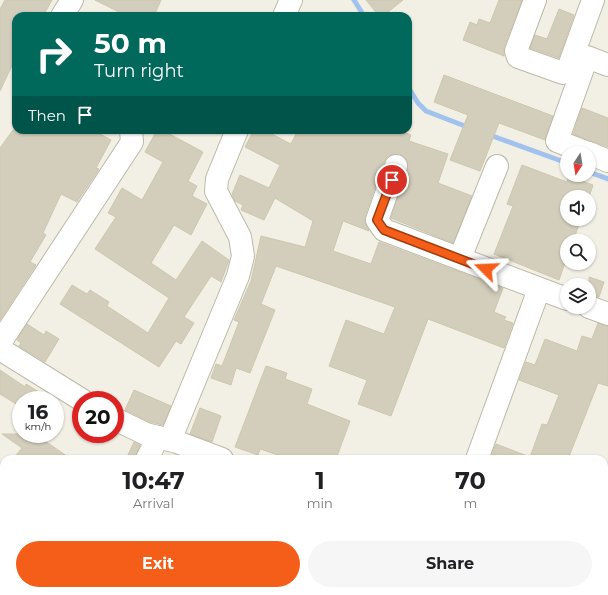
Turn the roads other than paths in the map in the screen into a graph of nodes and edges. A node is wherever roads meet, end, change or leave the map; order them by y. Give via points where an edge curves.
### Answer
1 (72, 0) edge
2 (291, 0) edge
3 (535, 0) edge
4 (593, 0) edge
5 (64, 12) edge
6 (286, 12) edge
7 (608, 65) edge
8 (575, 72) junction
9 (131, 134) edge
10 (235, 134) edge
11 (570, 146) edge
12 (596, 156) edge
13 (608, 160) edge
14 (396, 166) dead end
15 (497, 166) dead end
16 (460, 258) junction
17 (539, 289) junction
18 (560, 296) edge
19 (596, 310) edge
20 (608, 314) edge
21 (1, 342) edge
22 (72, 393) edge
23 (124, 422) edge
24 (164, 438) junction
25 (150, 455) edge
26 (211, 455) edge
27 (479, 455) edge

1 - 5 lane
2 - 6 lane
3 - 8 lane via 516,51 518,57 563,73
4 - 8 lane
7 - 8 lane via 587,57
8 - 11 lane via 557,141
9 - 21 lane via 132,142
10 - 24 lane via 217,179 216,191 240,237 243,256 238,276
12 - 13 lane
14 - 16 lane via 377,220 384,230
15 - 16 lane
16 - 17 lane
17 - 18 lane
17 - 27 lane
19 - 20 lane
21 - 22 lane
23 - 24 lane
24 - 25 lane
24 - 26 lane

